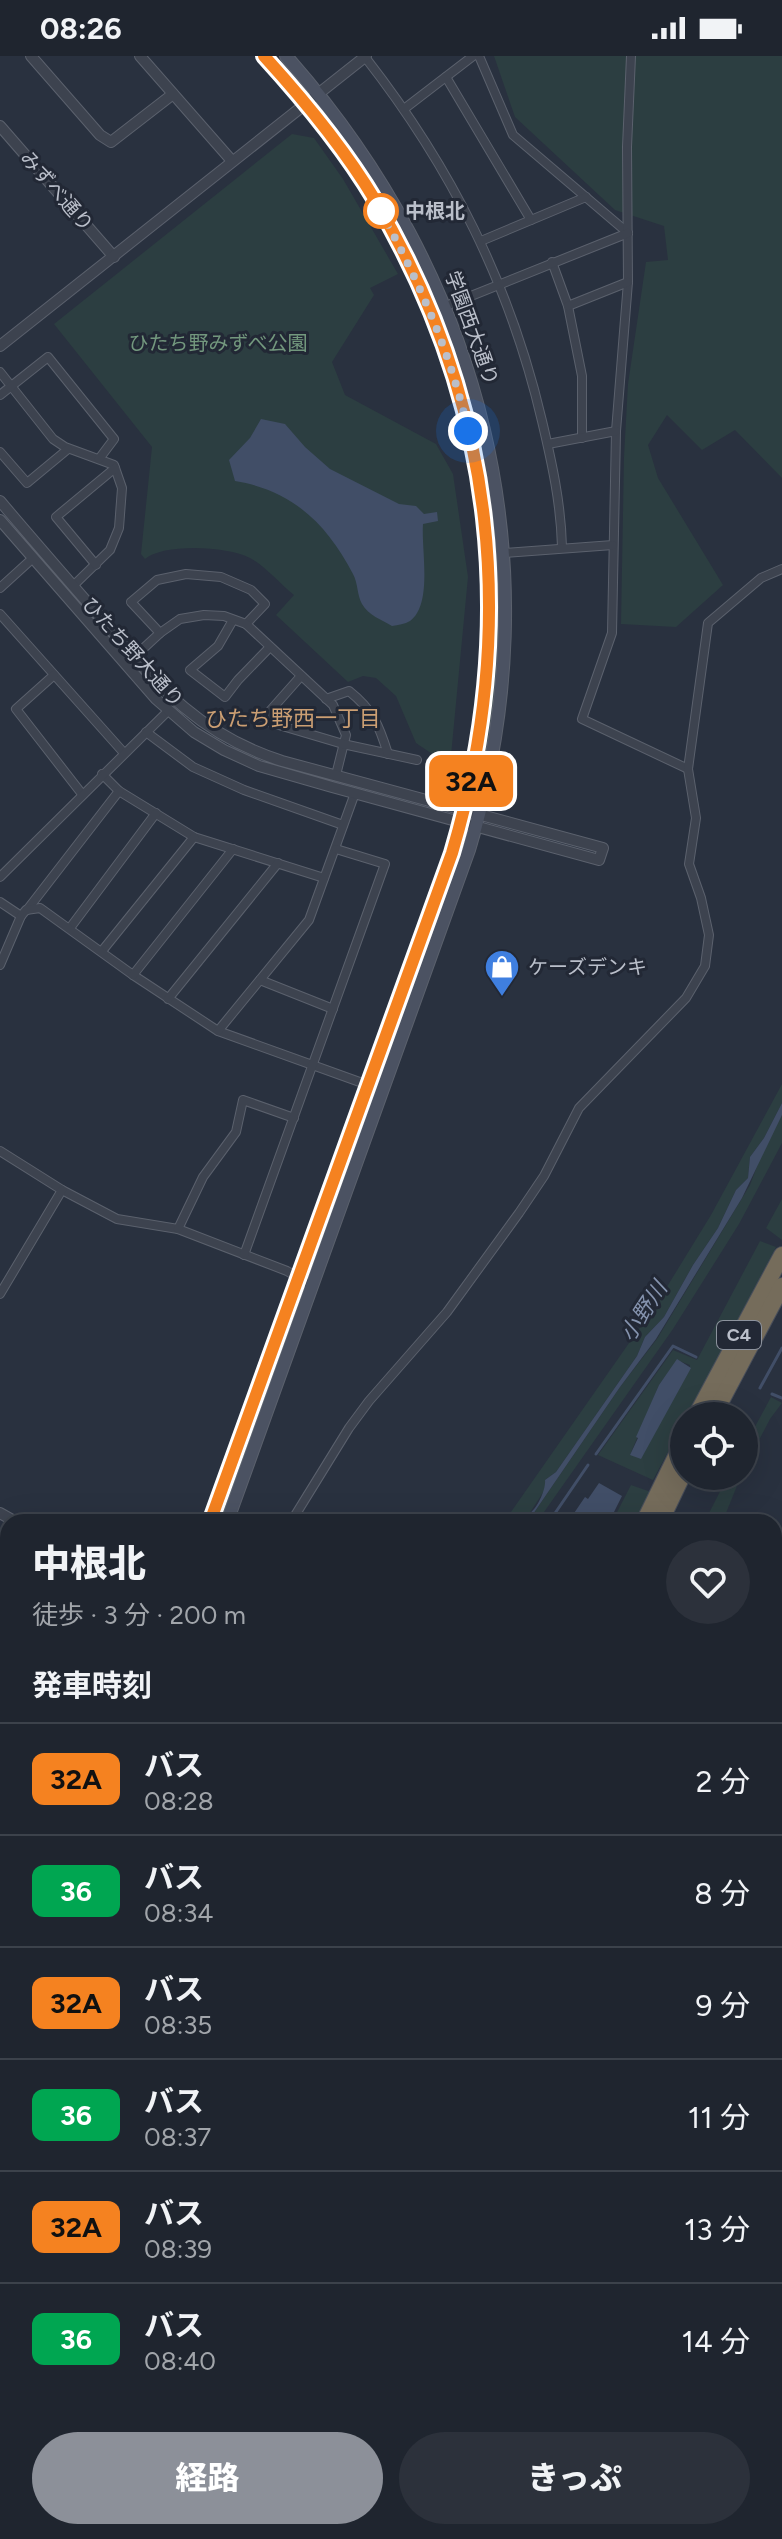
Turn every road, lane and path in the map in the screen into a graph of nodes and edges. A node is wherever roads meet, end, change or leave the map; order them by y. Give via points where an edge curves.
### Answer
1 (31, 56) edge
2 (140, 56) edge
3 (264, 56) edge
4 (286, 56) edge
5 (365, 56) edge
6 (476, 56) edge
7 (631, 56) edge
8 (446, 77) junction
9 (173, 94) junction
10 (318, 94) junction
11 (306, 103) junction
12 (404, 109) junction
13 (0, 126) edge
14 (232, 161) junction
15 (586, 197) junction
16 (531, 220) junction
17 (628, 233) junction
18 (481, 241) junction
19 (114, 257) junction
20 (552, 262) junction
21 (628, 282) junction
22 (500, 283) junction
23 (446, 306) junction
24 (568, 306) junction
25 (0, 346) edge
26 (0, 372) edge
27 (11, 386) junction
28 (0, 395) edge
29 (616, 431) junction
30 (582, 438) junction
31 (548, 444) junction
32 (68, 449) junction
33 (0, 452) edge
34 (99, 459) junction
35 (115, 468) junction
36 (0, 501) edge
37 (0, 520) edge
38 (613, 545) junction
39 (562, 547) junction
40 (504, 553) junction
41 (33, 558) junction
42 (96, 565) junction
43 (782, 569) edge
44 (73, 586) junction
45 (0, 588) edge
46 (0, 614) edge
47 (233, 620) junction
48 (246, 624) junction
49 (160, 633) junction
50 (270, 647) junction
51 (134, 657) junction
52 (54, 675) junction
53 (301, 676) junction
54 (326, 699) junction
55 (168, 711) junction
56 (146, 732) junction
57 (343, 744) junction
58 (124, 753) junction
59 (388, 754) junction
60 (417, 760) dead end
61 (688, 769) junction
62 (102, 774) junction
63 (336, 775) junction
64 (119, 791) junction
65 (355, 793) junction
66 (82, 794) junction
67 (465, 809) junction
68 (156, 813) junction
69 (480, 813) junction
70 (461, 822) junction
71 (343, 825) junction
72 (476, 827) junction
73 (194, 837) junction
74 (233, 849) junction
75 (336, 849) junction
76 (278, 863) junction
77 (0, 877) edge
78 (324, 878) junction
79 (0, 902) edge
80 (24, 913) junction
81 (70, 928) junction
82 (102, 951) junction
83 (0, 965) edge
84 (133, 975) junction
85 (260, 980) junction
86 (168, 999) junction
87 (333, 1009) junction
88 (218, 1031) junction
89 (313, 1067) junction
90 (368, 1085) junction
91 (294, 1118) junction
92 (0, 1151) edge
93 (62, 1190) junction
94 (178, 1229) junction
95 (244, 1255) junction
96 (782, 1255) edge
97 (298, 1278) junction
98 (312, 1286) junction
99 (782, 1286) edge
100 (0, 1294) edge
101 (703, 1402) edge
102 (720, 1402) edge
103 (670, 1469) edge
104 (675, 1490) edge
105 (213, 1514) edge
106 (230, 1514) edge
107 (296, 1514) edge
108 (648, 1514) edge
109 (664, 1514) edge

1 - 9 street via 111,142
2 - 9 street
3 - 11 main road, 学園西大通り
4 - 10 main road, 学園西大通り
5 - 10 street
5 - 12 street
6 - 8 street
6 - 15 street via 513,135
7 - 17 street
8 - 12 street
8 - 16 street
9 - 14 street
10 - 11 street
10 - 23 main road, 学園西大通り via 387,190
11 - 14 street
11 - 67 main road, 学園西大通り via 352,165 402,248 445,348 470,436 480,483 490,596 483,713
12 - 18 street
13 - 19 street, みずべ通り
14 - 19 street
15 - 16 street
15 - 17 street
16 - 18 street
17 - 20 street
17 - 21 street
18 - 22 street
19 - 25 street
20 - 22 street
20 - 24 street
21 - 24 street
21 - 29 street
22 - 23 street
22 - 31 street via 529,365
23 - 40 main road, 学園西大通り via 477,399
24 - 30 street via 582,376
26 - 27 street
27 - 28 street
27 - 32 street via 53,439
27 - 34 street via 48,357 114,439
29 - 30 street
29 - 38 street
30 - 31 street
31 - 39 street
32 - 33 street via 27,483
32 - 34 street
34 - 35 street
35 - 42 street via 122,488 119,528
35 - 42 street via 56,517
36 - 44 street, ひたち野大通り
37 - 41 street, ひたち野大通り
38 - 39 street
38 - 61 street via 612,633 582,719
39 - 40 street
40 - 69 main road, 学園西大通り via 500,700
41 - 45 street
41 - 55 street, ひたち野大通り
42 - 44 street
43 - 61 street via 761,578 708,623
44 - 51 street, ひたち野大通り
46 - 52 street
47 - 48 street
47 - 49 street via 180,619
47 - 50 street via 218,646 190,670 225,697
48 - 49 street via 265,604 251,590 221,577 186,574 157,580 131,602
48 - 50 street
49 - 51 street
50 - 53 street
51 - 63 street, ひたち野大通り via 177,703 212,730 265,755
52 - 58 street
52 - 66 street via 16,709
53 - 54 street
53 - 57 street via 262,720
54 - 57 street via 346,735
54 - 59 street via 349,691 366,705
55 - 56 street
55 - 65 street, ひたち野大通り via 241,758
56 - 58 street
56 - 71 street via 193,767
57 - 59 street
57 - 63 street
58 - 62 street
59 - 60 street
61 - 107 street via 696,818 689,864 709,935 705,966 686,998 579,1108 519,1213 447,1312 349,1428
62 - 64 street
62 - 66 street
63 - 67 street, ひたち野大通り
64 - 68 street
64 - 80 street
65 - 70 street, ひたち野大通り
65 - 71 street
66 - 77 street
67 - 69 street, ひたち野大通り
67 - 70 main road, 学園西大通り
68 - 73 street
68 - 81 street
69 - 72 main road, 学園西大通り
69 - 72 street, ひたち野大通り via 603,848 599,860
70 - 72 street, ひたち野大通り
70 - 90 main road, 学園西大通り
71 - 75 street
72 - 98 main road, 学園西大通り
73 - 74 street
73 - 82 street
74 - 76 street
74 - 84 street
75 - 78 street
75 - 87 street via 385,864
76 - 78 street
76 - 86 street
78 - 85 street via 309,920
79 - 80 street
80 - 81 street via 40,908
80 - 83 street
81 - 82 street
82 - 84 street
84 - 86 street
85 - 87 street
85 - 88 street
86 - 88 street
87 - 89 street
88 - 89 street
89 - 90 street
89 - 91 street
90 - 97 main road, 学園西大通り
91 - 94 street via 243,1100 236,1132 203,1177
91 - 95 street
92 - 93 street
93 - 94 street via 117,1219
93 - 100 street
94 - 95 street
95 - 97 street
96 - 101 highway, C4
97 - 98 street
97 - 105 main road, 学園西大通り
98 - 106 main road, 学園西大通り
99 - 102 highway, C4
103 - 108 highway
104 - 109 highway

